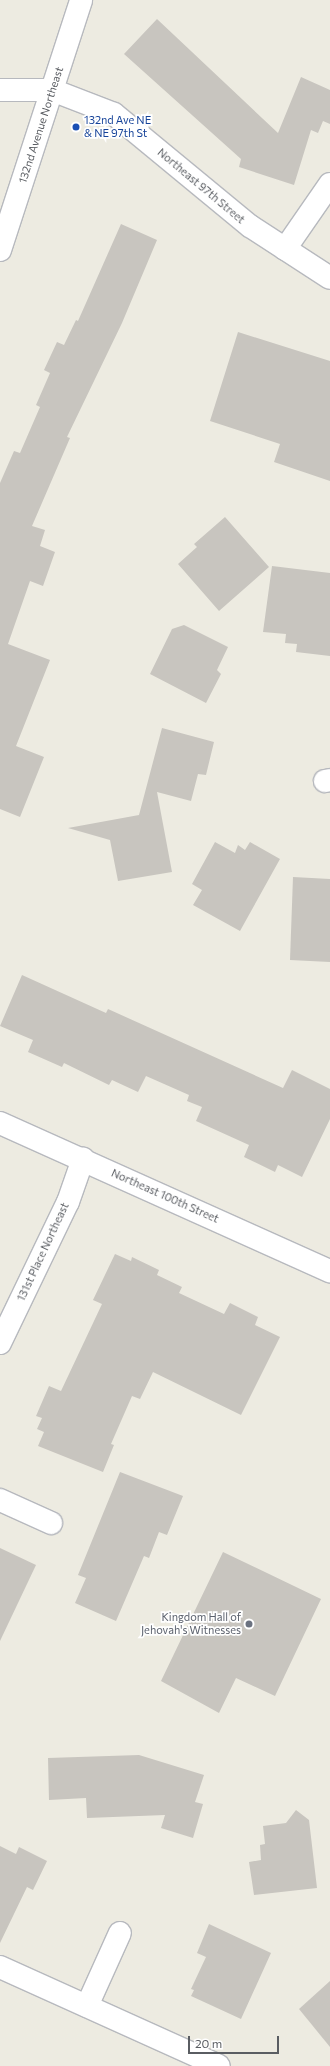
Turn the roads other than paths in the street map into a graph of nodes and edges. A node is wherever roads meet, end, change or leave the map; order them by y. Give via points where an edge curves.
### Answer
1 (82, 0) edge
2 (0, 90) edge
3 (52, 90) junction
4 (330, 184) edge
5 (285, 249) junction
6 (0, 250) edge
7 (330, 278) edge
8 (0, 1123) edge
9 (83, 1159) junction
10 (330, 1271) edge
11 (0, 1343) edge
12 (0, 1500) edge
13 (51, 1523) dead end
14 (120, 1933) dead end
15 (0, 1967) edge
16 (87, 2006) junction
17 (219, 2066) edge

1 - 3 street, 132nd Avenue Northeast
2 - 3 street, Northeast 97th Street
3 - 5 street, Northeast 97th Street via 114,114 250,226
3 - 6 street, 132nd Avenue Northeast
4 - 5 street
5 - 7 street, Northeast 97th Street
8 - 9 street, Northeast 100th Street
9 - 10 street, Northeast 100th Street
9 - 11 street, 131st Place Northeast via 68,1202
12 - 13 street
14 - 16 street
15 - 16 street
16 - 17 street

